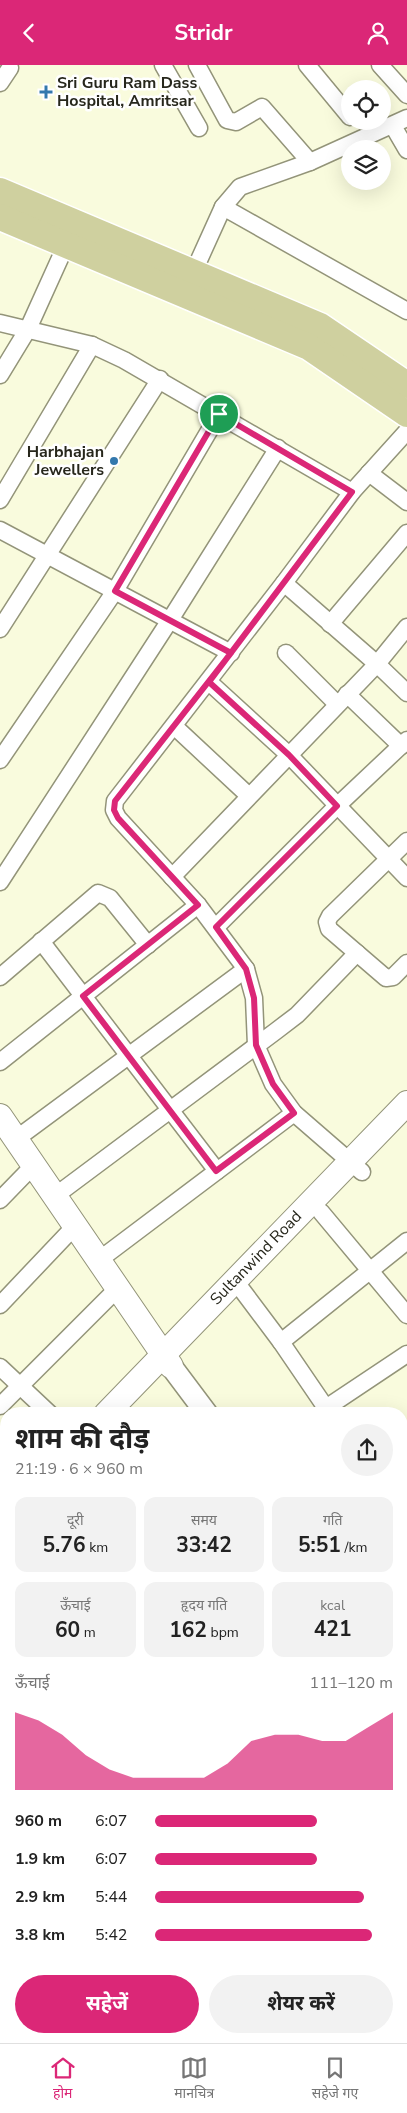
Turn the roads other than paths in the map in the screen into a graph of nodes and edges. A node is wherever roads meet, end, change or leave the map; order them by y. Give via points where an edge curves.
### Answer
1 (162, 65) edge
2 (197, 65) edge
3 (307, 65) edge
4 (380, 65) edge
5 (10, 68) dead end
6 (0, 83) edge
7 (407, 95) edge
8 (341, 106) edge
9 (400, 122) edge
10 (199, 128) dead end
11 (361, 130) edge
12 (367, 137) junction
13 (407, 150) edge
14 (310, 162) junction
15 (2, 205) edge
16 (223, 207) junction
17 (66, 245) junction
18 (189, 284) junction
19 (407, 311) edge
20 (0, 323) edge
21 (28, 329) junction
22 (92, 345) junction
23 (0, 375) edge
24 (160, 379) junction
25 (407, 385) edge
26 (219, 414) junction
27 (407, 414) edge
28 (407, 431) edge
29 (278, 449) junction
30 (369, 473) junction
31 (352, 492) junction
32 (0, 500) edge
33 (407, 502) edge
34 (0, 529) edge
35 (407, 533) edge
36 (49, 555) junction
37 (284, 583) junction
38 (115, 591) junction
39 (170, 620) junction
40 (330, 624) junction
41 (407, 627) edge
42 (0, 629) edge
43 (231, 653) junction
44 (286, 653) dead end
45 (377, 663) junction
46 (209, 682) junction
47 (407, 693) edge
48 (342, 699) junction
49 (174, 726) junction
50 (404, 743) edge
51 (289, 755) junction
52 (0, 760) edge
53 (248, 795) junction
54 (337, 806) junction
55 (407, 841) edge
56 (390, 859) junction
57 (172, 877) junction
58 (407, 878) edge
59 (0, 881) edge
60 (198, 905) junction
61 (216, 927) junction
62 (41, 941) junction
63 (148, 945) junction
64 (357, 953) junction
65 (407, 963) edge
66 (246, 969) junction
67 (0, 977) edge
68 (83, 996) junction
69 (256, 1045) junction
70 (129, 1055) junction
71 (0, 1062) edge
72 (407, 1103) edge
73 (169, 1110) junction
74 (294, 1113) junction
75 (0, 1116) edge
76 (407, 1126) edge
77 (16, 1139) junction
78 (33, 1166) junction
79 (356, 1167) junction
80 (216, 1171) junction
81 (55, 1196) junction
82 (0, 1200) edge
83 (321, 1212) junction
84 (75, 1226) junction
85 (407, 1241) edge
86 (99, 1260) junction
87 (371, 1271) junction
88 (118, 1288) junction
89 (242, 1290) junction
90 (0, 1305) edge
91 (407, 1315) edge
92 (281, 1342) junction
93 (407, 1354) edge
94 (167, 1360) junction
95 (0, 1367) edge
96 (20, 1386) junction
97 (0, 1406) edge
98 (42, 1407) edge
99 (114, 1407) edge
100 (131, 1407) edge
101 (201, 1407) edge
102 (325, 1407) edge
103 (334, 1407) edge

1 - 10 street
2 - 14 street via 228,120 236,122 262,107
3 - 8 street
4 - 7 street
5 - 6 street
9 - 12 street
9 - 13 street
11 - 12 street
12 - 14 street
14 - 16 street via 240,187
15 - 17 main road
15 - 18 main road
16 - 18 street
16 - 19 street
17 - 18 main road
17 - 21 street
18 - 25 main road via 320,326
18 - 27 main road via 309,347
20 - 21 street
21 - 22 street
21 - 23 street
22 - 24 street
22 - 32 street
24 - 26 street
24 - 36 street
26 - 29 street
26 - 38 street
28 - 30 street
29 - 31 street
29 - 39 street
30 - 31 street
30 - 33 street
31 - 37 street
34 - 36 street
35 - 40 street
36 - 38 street
36 - 42 street
37 - 40 street
37 - 43 street
38 - 39 street
38 - 52 street
39 - 43 street
39 - 59 street
40 - 45 street
41 - 45 street
43 - 46 street
44 - 48 street
45 - 47 street
45 - 48 street
46 - 49 street
46 - 51 street
48 - 50 street
48 - 51 street
49 - 53 street
49 - 57 street via 115,801 114,810
50 - 54 street
51 - 53 street
51 - 54 street
53 - 57 street
54 - 56 street
54 - 61 street
55 - 56 street
56 - 58 street
56 - 64 street via 327,922 329,929
57 - 60 street
60 - 61 street
60 - 63 street
61 - 66 street
62 - 63 street via 98,893 110,898
62 - 67 street
62 - 68 street
63 - 68 street
64 - 65 street via 386,978 393,977
64 - 69 street via 297,1015
66 - 69 street via 254,998
66 - 70 street
68 - 70 street
68 - 71 street
69 - 73 street
69 - 74 street via 273,1084
70 - 73 street
70 - 77 street
72 - 79 main road, Sultanwind Road
73 - 80 street
73 - 81 street
74 - 79 street
74 - 80 street
75 - 77 main road
76 - 79 main road, Sultanwind Road
77 - 78 main road
78 - 81 main road
78 - 82 street
79 - 83 main road, Sultanwind Road
79 - 94 main road, Sultanwind Road
80 - 86 street
81 - 84 main road
83 - 87 street
83 - 89 main road, Sultanwind Road
84 - 86 main road
84 - 90 street
85 - 87 street
86 - 88 main road
87 - 91 street
87 - 92 street
88 - 94 main road
88 - 96 street
89 - 92 street
89 - 94 main road, Sultanwind Road
92 - 102 street
93 - 103 street
94 - 99 main road, Sultanwind Road
94 - 100 main road, Sultanwind Road
94 - 101 street
95 - 96 street
96 - 97 street
96 - 98 street

